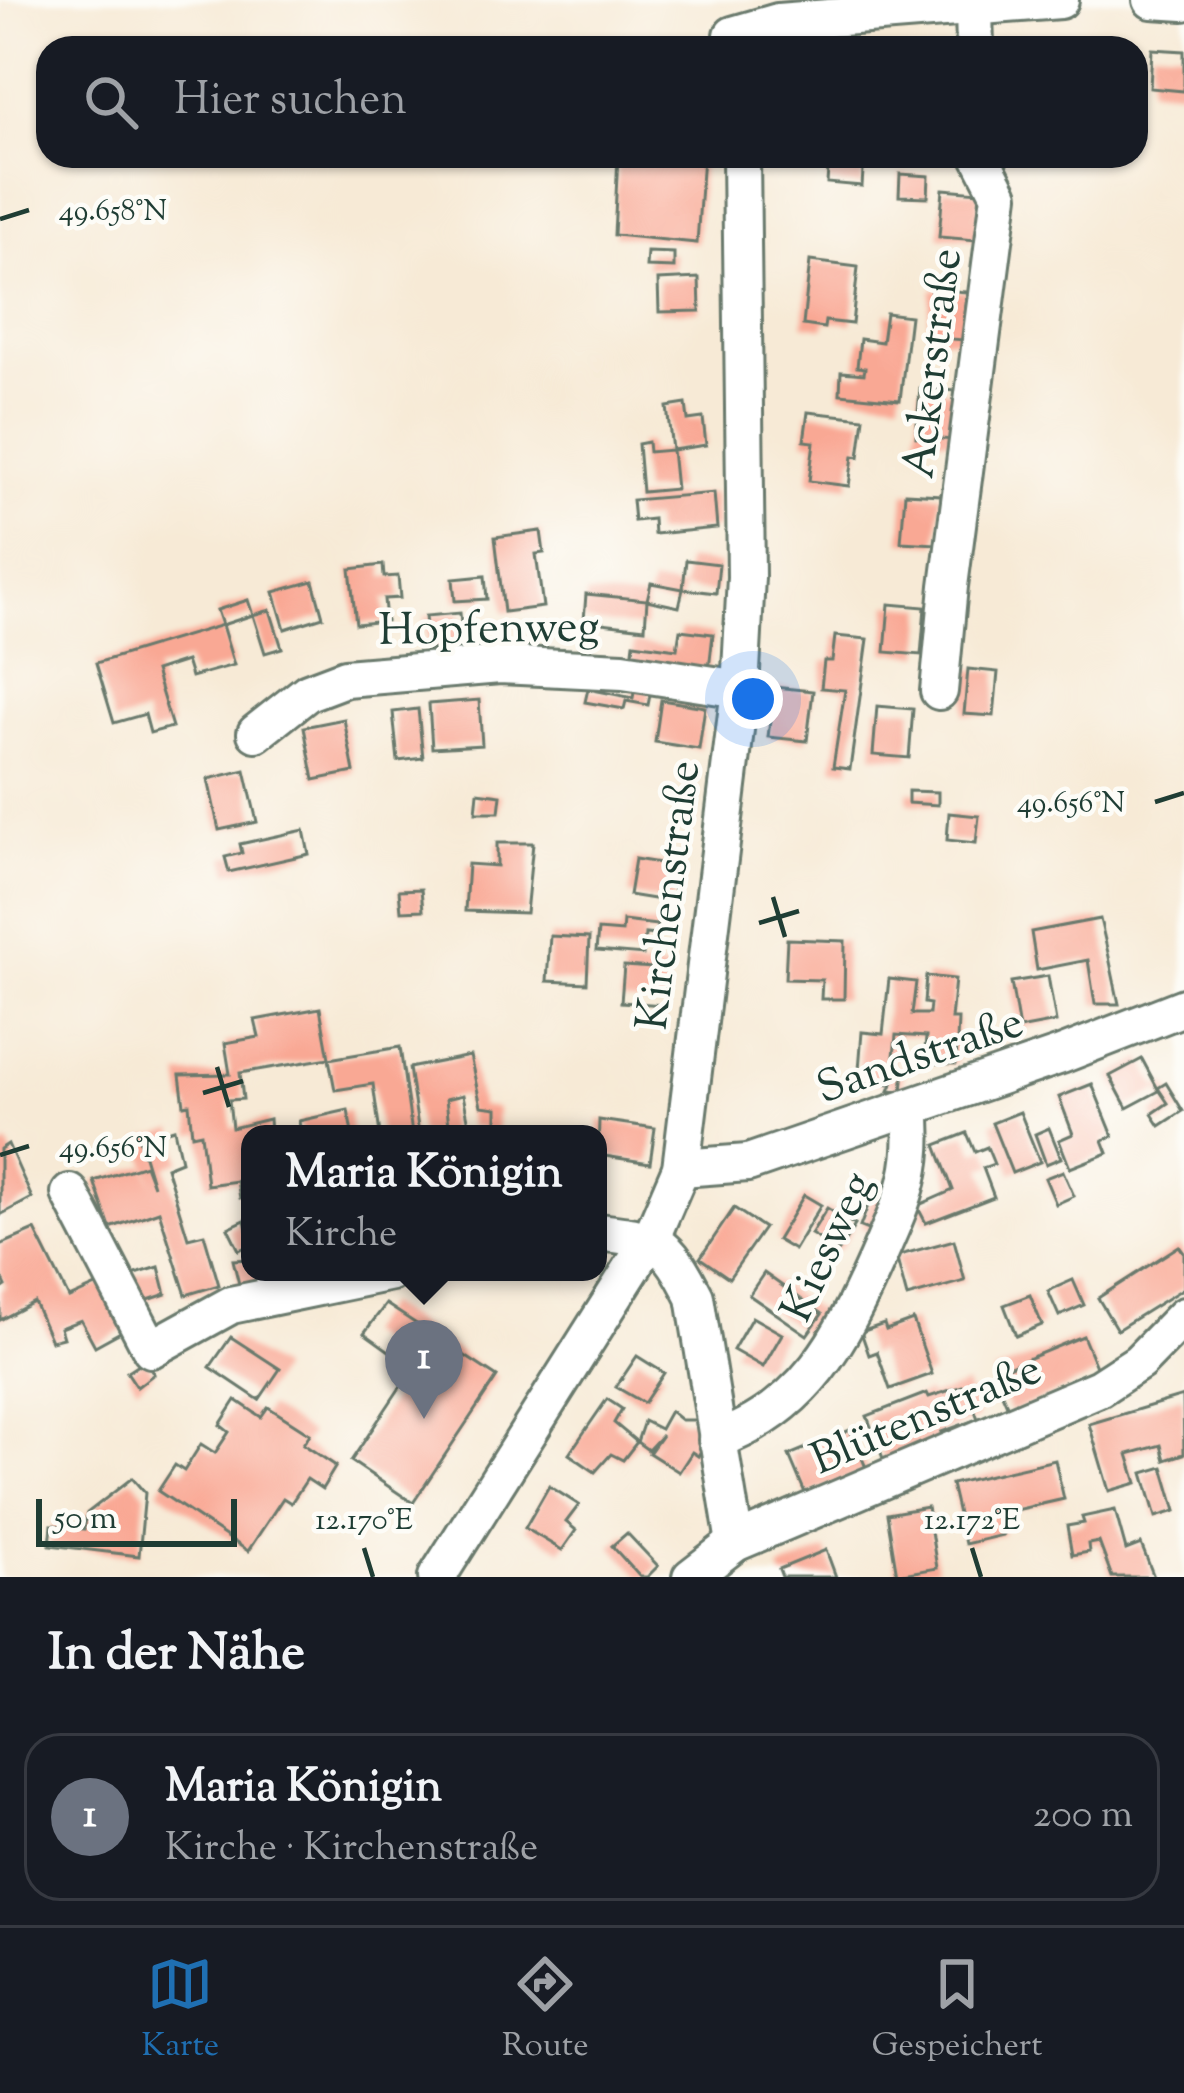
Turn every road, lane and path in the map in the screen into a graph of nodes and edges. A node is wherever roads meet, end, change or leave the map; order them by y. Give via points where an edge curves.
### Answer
1 (1060, 0) edge
2 (1152, 0) edge
3 (1184, 2) edge
4 (974, 8) junction
5 (730, 28) edge
6 (975, 36) edge
7 (741, 168) edge
8 (986, 168) edge
9 (740, 689) junction
10 (940, 691) dead end
11 (256, 733) dead end
12 (1184, 1006) edge
13 (911, 1108) junction
14 (681, 1168) junction
15 (70, 1193) dead end
16 (607, 1233) edge
17 (651, 1238) junction
18 (347, 1281) edge
19 (1177, 1340) edge
20 (717, 1440) junction
21 (735, 1543) junction
22 (436, 1577) edge
23 (691, 1577) edge

1 - 4 street
2 - 3 street
4 - 5 street
4 - 6 street
7 - 9 street, Kirchenstraße
8 - 10 street, Ackerstraße via 1000,195 932,584
9 - 11 street, Hopfenweg via 623,671 500,665 345,678 308,692
9 - 14 street, Kirchenstraße
12 - 13 street, Sandstraße
13 - 14 street, Sandstraße via 748,1163
13 - 20 street, Kiesweg via 911,1179 847,1327 822,1364 754,1426
14 - 17 street, Kirchenstraße
15 - 18 street via 151,1349 231,1305
16 - 17 street
17 - 20 street via 676,1261 695,1297
17 - 22 street, Kirchenstraße
19 - 21 street, Blütenstraße via 1045,1414
20 - 21 street
21 - 23 street, Blütenstraße

